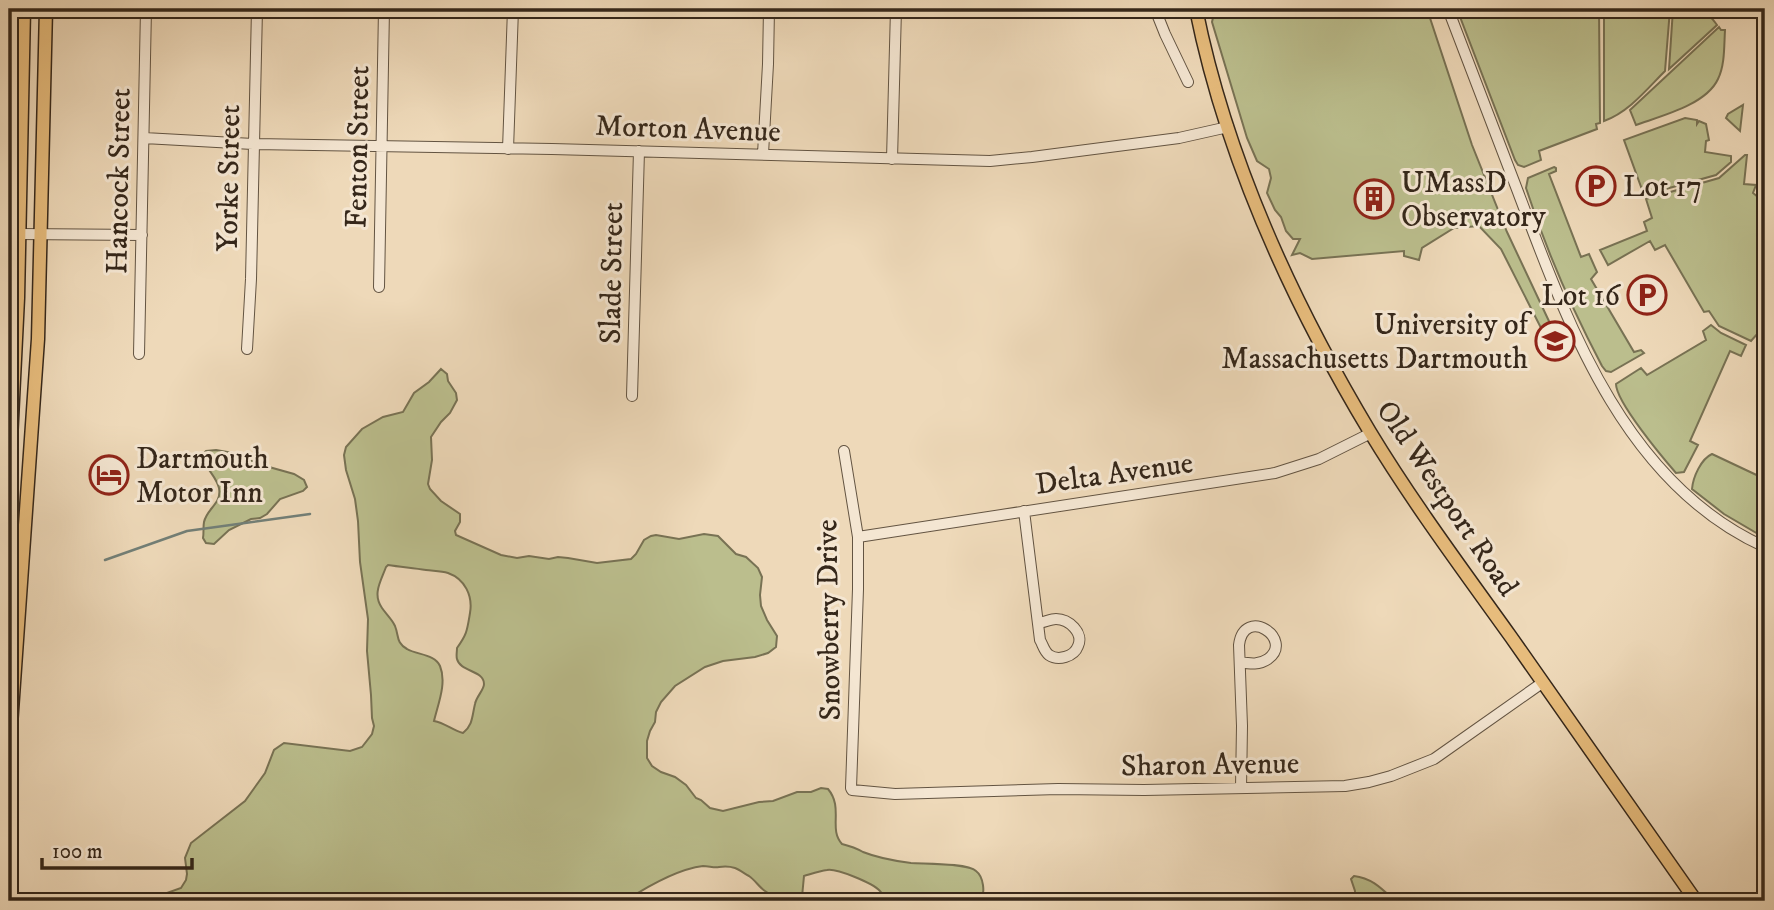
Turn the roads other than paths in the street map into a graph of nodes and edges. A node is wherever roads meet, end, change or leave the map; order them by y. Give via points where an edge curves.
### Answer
1 (24, 9) edge
2 (46, 9) edge
3 (146, 9) edge
4 (257, 9) edge
5 (384, 9) edge
6 (513, 9) edge
7 (769, 9) edge
8 (896, 9) edge
9 (1155, 9) edge
10 (1196, 9) edge
11 (1448, 9) edge
12 (1188, 82) dead end
13 (1228, 127) junction
14 (144, 138) junction
15 (253, 144) junction
16 (381, 146) junction
17 (508, 149) junction
18 (639, 151) junction
19 (763, 154) junction
20 (892, 159) junction
21 (20, 234) junction
22 (41, 234) junction
23 (142, 235) junction
24 (379, 287) dead end
25 (247, 349) dead end
26 (139, 354) dead end
27 (632, 396) dead end
28 (1371, 433) junction
29 (844, 451) dead end
30 (9, 480) edge
31 (1024, 511) junction
32 (858, 537) junction
33 (1765, 547) edge
34 (1040, 623) junction
35 (1240, 662) junction
36 (1542, 683) junction
37 (11, 693) edge
38 (9, 754) edge
39 (851, 788) joint
40 (1241, 788) junction
41 (1696, 901) edge

1 - 21 main road
2 - 22 main road
3 - 14 street, Hancock Street
4 - 15 street, Yorke Street
5 - 16 street, Fenton Street
6 - 17 street
7 - 19 street
8 - 20 street
9 - 12 street
10 - 13 main road, Old Westport Road
11 - 33 street via 1554,288 1600,382 1657,466 1723,523
13 - 20 street, Morton Avenue via 1032,157
13 - 28 main road, Old Westport Road via 1290,282
14 - 15 street, Morton Avenue
14 - 23 street, Hancock Street
15 - 16 street, Morton Avenue
15 - 25 street, Yorke Street
16 - 17 street, Morton Avenue
16 - 24 street, Fenton Street
17 - 18 street, Morton Avenue
18 - 19 street, Morton Avenue
18 - 27 street, Slade Street
19 - 20 street, Morton Avenue
21 - 22 street
21 - 30 main road
22 - 23 street
22 - 37 main road via 38,339
23 - 26 street, Hancock Street
28 - 31 street, Delta Avenue via 1345,448 1275,474
28 - 36 main road, Old Westport Road
29 - 32 street, Snowberry Drive
31 - 32 street, Delta Avenue
31 - 34 street
32 - 39 street, Snowberry Drive
34 - 34 street via 1040,640 1051,656 1070,655 1078,647 1076,630 1067,621
35 - 35 street via 1240,635 1245,629 1269,630 1276,646 1273,654 1252,665
35 - 40 street
36 - 40 street, Sharon Avenue via 1434,759 1391,776 1345,786
36 - 41 main road, Old Westport Road
37 - 38 main road
39 - 40 street, Sharon Avenue via 895,794

